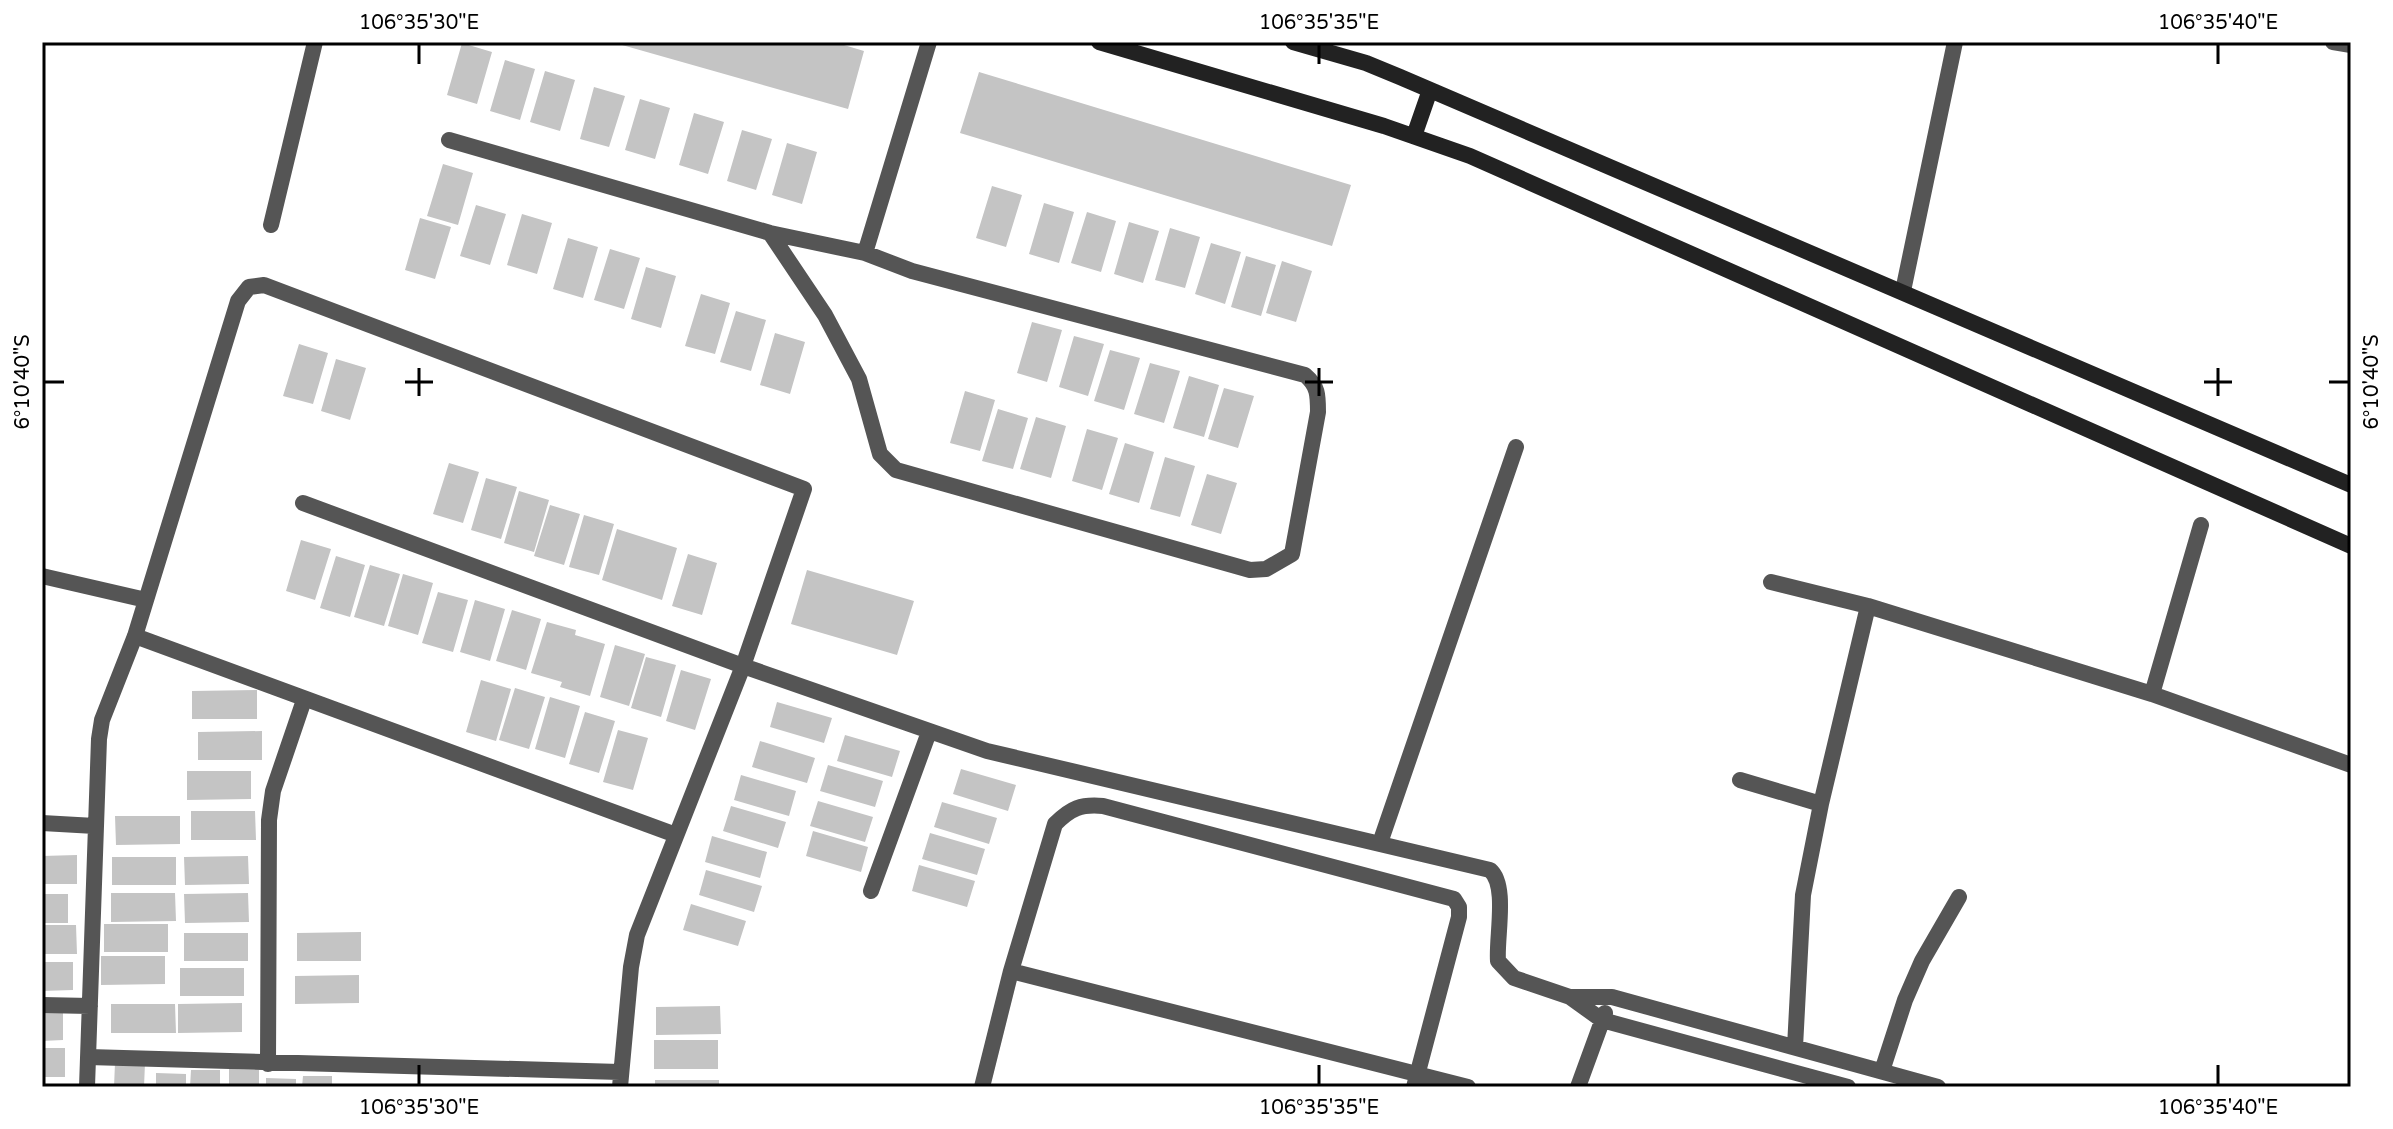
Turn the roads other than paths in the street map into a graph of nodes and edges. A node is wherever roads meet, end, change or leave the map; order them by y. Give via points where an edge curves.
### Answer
1 (315, 42) edge
2 (929, 42) edge
3 (1099, 42) edge
4 (1293, 42) edge
5 (1955, 42) edge
6 (2333, 42) edge
7 (2351, 45) edge
8 (1430, 90) junction
9 (1414, 136) junction
10 (449, 140) dead end
11 (271, 225) dead end
12 (770, 233) junction
13 (865, 253) junction
14 (1903, 291) junction
15 (1516, 447) dead end
16 (2351, 485) edge
17 (303, 503) dead end
18 (2201, 525) dead end
19 (2351, 546) edge
20 (42, 576) edge
21 (1771, 582) dead end
22 (146, 600) junction
23 (1868, 606) junction
24 (135, 636) junction
25 (743, 666) junction
26 (2152, 694) junction
27 (304, 700) junction
28 (929, 732) junction
29 (2351, 765) edge
30 (1740, 780) dead end
31 (1821, 804) junction
32 (42, 823) edge
33 (95, 826) junction
34 (676, 835) junction
35 (1380, 843) junction
36 (871, 891) dead end
37 (1959, 897) dead end
38 (1011, 971) junction
39 (1570, 997) junction
40 (1612, 997) junction
41 (42, 1005) edge
42 (90, 1006) junction
43 (1602, 1020) junction
44 (1795, 1047) junction
45 (88, 1057) junction
46 (268, 1064) junction
47 (1882, 1071) junction
48 (620, 1080) edge
49 (1415, 1080) edge
50 (87, 1087) edge
51 (982, 1087) edge
52 (1468, 1087) edge
53 (1578, 1087) edge
54 (1848, 1087) edge
55 (1938, 1087) edge

1 - 11 street
2 - 13 street
3 - 9 street
4 - 8 street via 1366,63
5 - 14 street
6 - 7 street
8 - 9 street
8 - 14 street
9 - 19 street via 1470,156
10 - 12 street
12 - 13 street
12 - 13 street via 825,315 859,379 880,454 896,470 1250,570 1266,569 1292,554 1318,412 1318,393 1305,375 912,271
14 - 16 street
15 - 35 street
17 - 25 street
18 - 26 street
20 - 22 street
21 - 23 street
22 - 24 street
22 - 25 street via 238,301 249,287 264,285 804,489
23 - 26 street
23 - 31 street
24 - 27 street
24 - 33 street via 102,720
25 - 28 street
25 - 34 street
26 - 29 street
27 - 34 street
27 - 46 street via 273,791 269,820
28 - 35 street via 987,751
28 - 36 street
30 - 31 street
31 - 44 street via 1803,895
32 - 33 street
33 - 42 street
34 - 48 street via 637,935
35 - 39 street via 1495,873 1500,885 1498,961 1514,978
37 - 47 street via 1922,961
38 - 49 street
38 - 49 street via 1055,824 1077,806 1118,810 1454,899 1459,917
38 - 51 street
39 - 40 street
39 - 43 street
40 - 43 street
40 - 44 street
41 - 42 street
42 - 45 street
43 - 53 street
43 - 54 street
44 - 47 street
45 - 46 street
45 - 50 street
46 - 48 street
47 - 55 street
49 - 52 street

